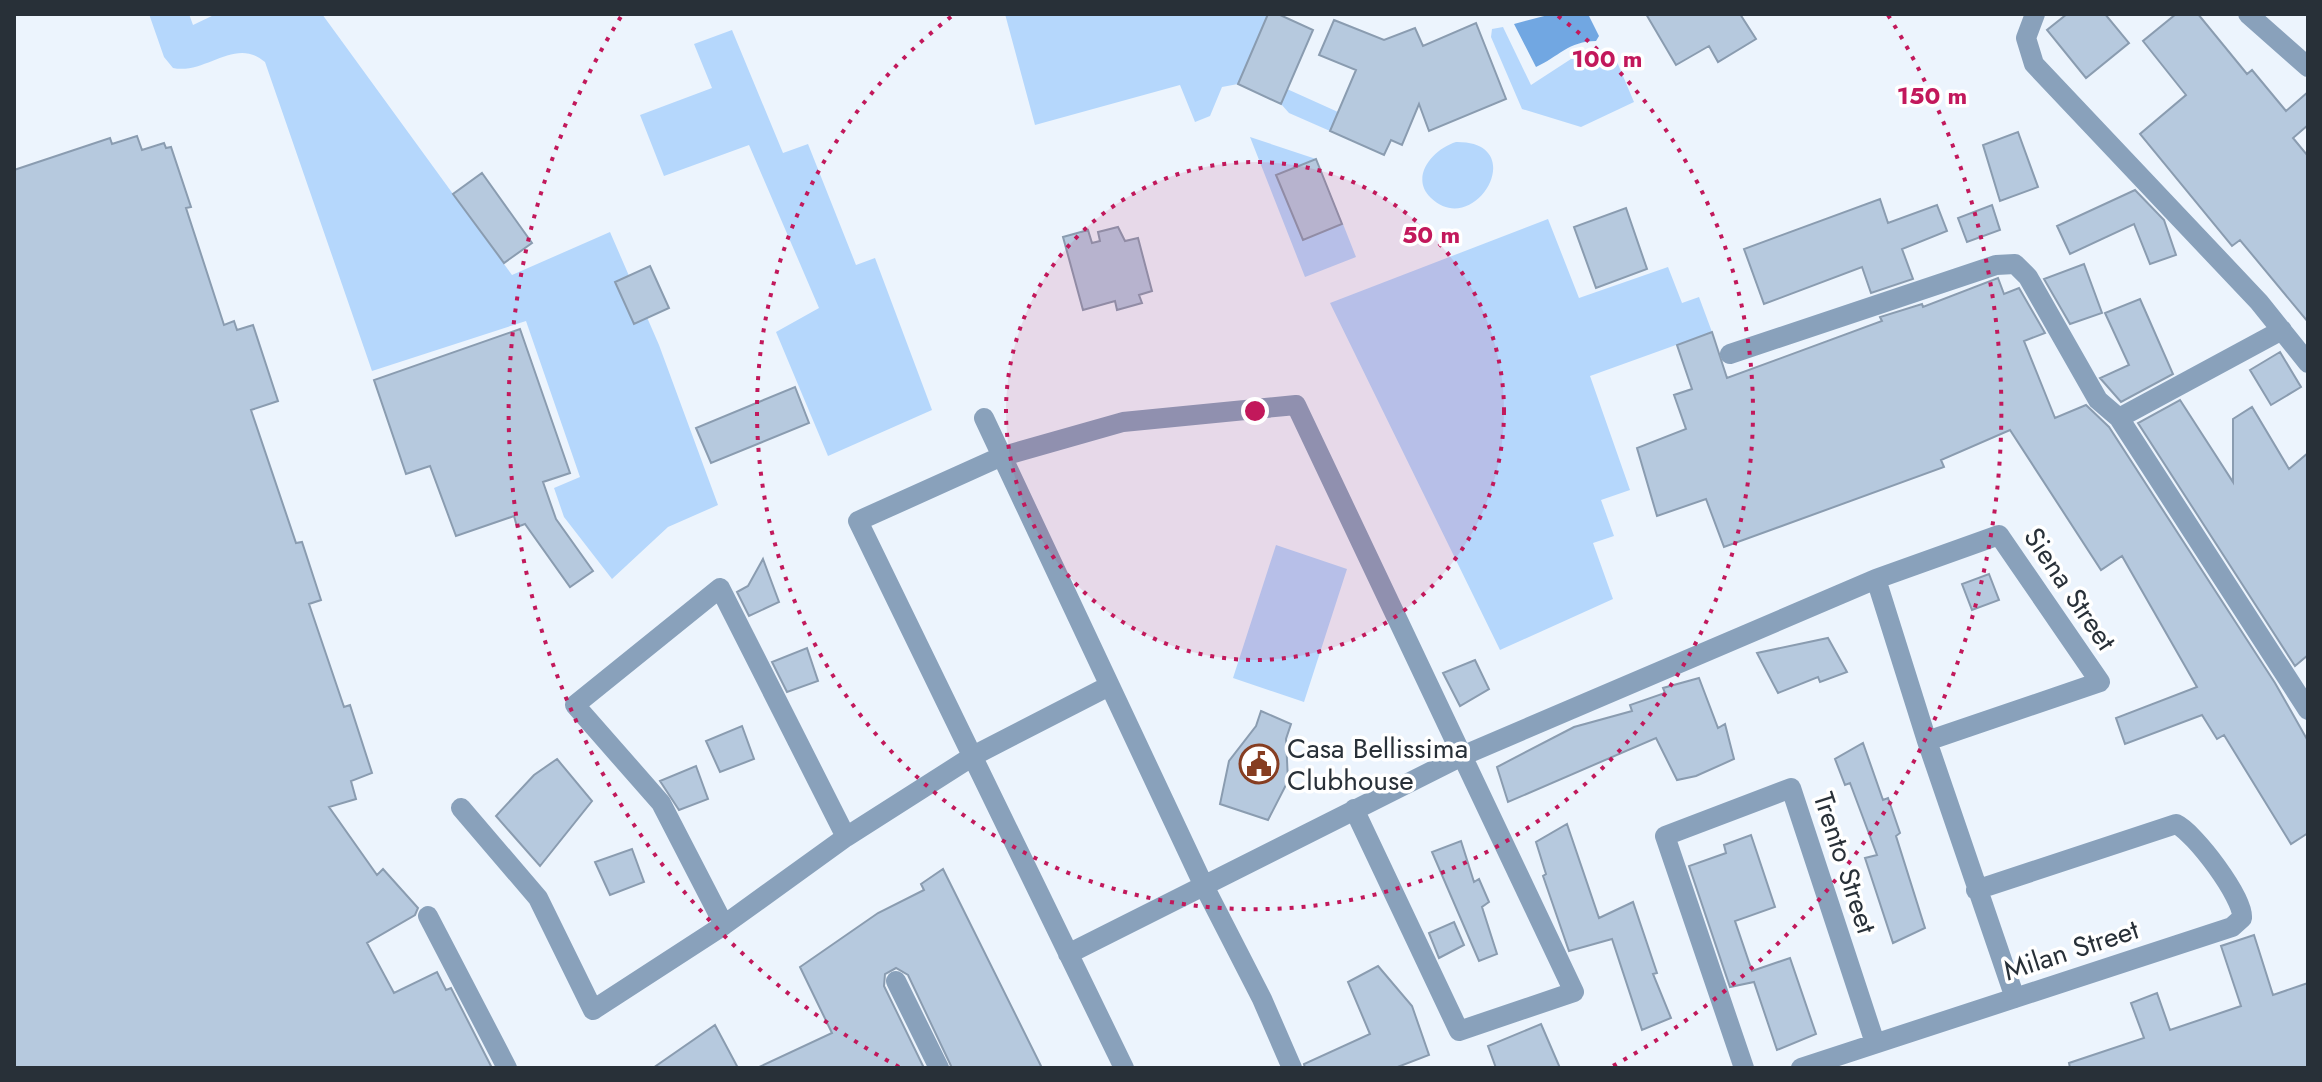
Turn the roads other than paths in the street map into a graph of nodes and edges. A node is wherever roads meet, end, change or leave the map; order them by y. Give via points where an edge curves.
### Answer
1 (2035, 14) edge
2 (2248, 14) edge
3 (2308, 67) edge
4 (2282, 330) junction
5 (1730, 354) dead end
6 (2308, 363) edge
7 (984, 418) dead end
8 (2119, 418) junction
9 (1000, 457) junction
10 (1876, 579) junction
11 (1109, 686) junction
12 (2308, 710) edge
13 (1927, 741) junction
14 (973, 756) junction
15 (1462, 756) junction
16 (461, 808) dead end
17 (1354, 809) junction
18 (846, 837) junction
19 (1203, 884) junction
20 (1976, 890) junction
21 (428, 916) dead end
22 (724, 925) junction
23 (1068, 954) junction
24 (896, 981) dead end
25 (2015, 998) junction
26 (1875, 1043) junction
27 (507, 1068) edge
28 (939, 1068) edge
29 (1124, 1068) edge
30 (1292, 1068) edge
31 (1744, 1068) edge
32 (1801, 1068) edge

1 - 4 street via 2026,38 2034,64
2 - 3 street
4 - 6 street
4 - 8 street
5 - 8 street via 1996,265 2015,264 2028,277 2098,400
7 - 9 street
8 - 12 street
9 - 11 street
9 - 14 street via 858,521
9 - 15 street via 1123,422 1296,405
10 - 13 street
10 - 13 street, Siena Street via 1999,535 2100,682
10 - 15 street
11 - 14 street
11 - 19 street
13 - 20 street
14 - 18 street
14 - 23 street
15 - 17 street
15 - 17 street via 1574,992 1459,1031
16 - 22 street via 538,898 593,1010
17 - 19 street
18 - 22 street
18 - 22 street via 720,588 575,705 661,803
19 - 23 street
19 - 30 street
20 - 25 street
20 - 25 street, Milan Street via 2176,824 2189,833 2241,902 2239,924
21 - 27 street
23 - 29 street
24 - 28 street
25 - 26 street, Milan Street
26 - 31 street, Trento Street via 1791,788 1665,836
26 - 32 street, Milan Street

